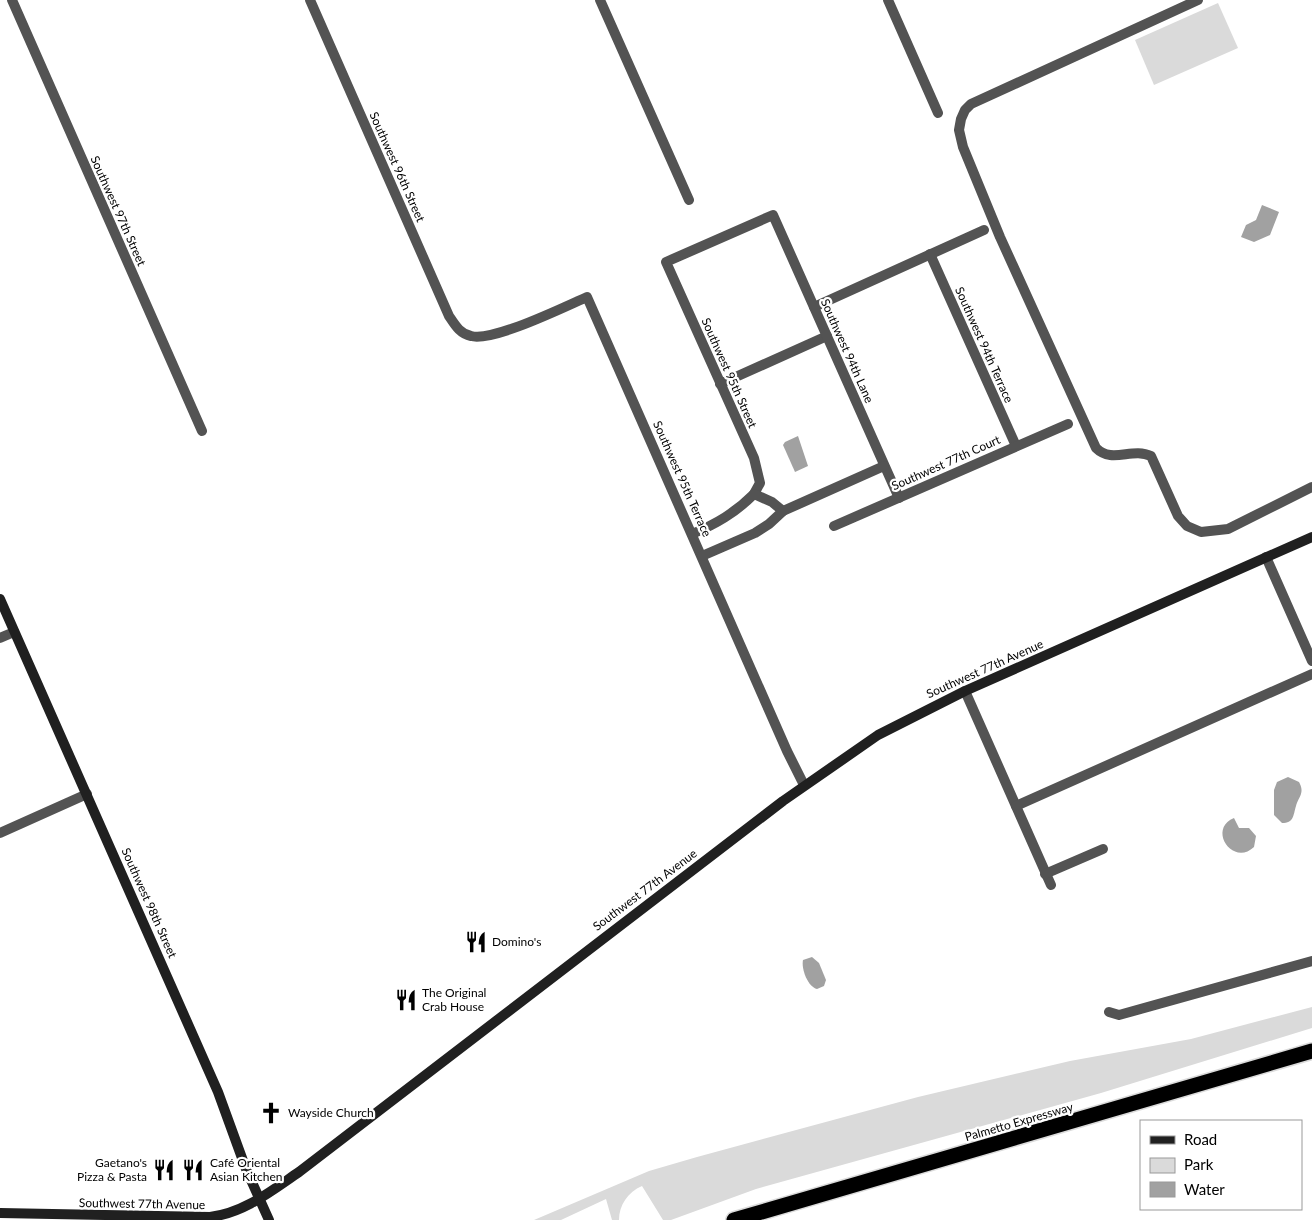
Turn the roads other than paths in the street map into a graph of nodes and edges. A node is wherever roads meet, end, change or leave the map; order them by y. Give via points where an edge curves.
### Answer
1 (12, 0) edge
2 (310, 0) edge
3 (600, 0) edge
4 (888, 0) edge
5 (1198, 0) edge
6 (938, 112) dead end
7 (689, 200) dead end
8 (984, 230) dead end
9 (930, 254) junction
10 (666, 262) joint
11 (814, 308) junction
12 (470, 336) joint
13 (827, 336) junction
14 (720, 384) junction
15 (1068, 424) dead end
16 (202, 431) dead end
17 (1016, 446) junction
18 (884, 466) junction
19 (1312, 487) edge
20 (754, 494) junction
21 (898, 498) junction
22 (783, 511) junction
23 (834, 526) dead end
24 (692, 534) junction
25 (1312, 538) edge
26 (702, 556) junction
27 (1266, 557) junction
28 (0, 600) edge
29 (14, 632) junction
30 (0, 638) edge
31 (1312, 661) edge
32 (1312, 674) edge
33 (965, 691) junction
34 (804, 785) junction
35 (87, 794) junction
36 (1016, 806) junction
37 (0, 833) edge
38 (1103, 849) dead end
39 (1045, 874) junction
40 (1051, 885) dead end
41 (1312, 961) edge
42 (1109, 1012) dead end
43 (1312, 1050) edge
44 (259, 1200) junction
45 (0, 1213) edge
46 (269, 1220) edge
47 (734, 1220) edge

1 - 16 street, Southwest 97th Street
2 - 12 street, Southwest 96th Street via 449,316 458,329
3 - 7 street
4 - 6 street
5 - 19 street via 971,104 960,119 960,138 1000,237 1101,453 1151,456 1178,516 1187,526 1201,532 1228,529
8 - 9 street
9 - 11 street
9 - 17 street, Southwest 94th Terrace
10 - 11 street, Southwest 94th Lane via 773,215
10 - 14 street, Southwest 95th Street
11 - 13 street, Southwest 94th Lane
12 - 24 street, Southwest 95th Terrace via 502,332 587,297
13 - 14 street
13 - 18 street, Southwest 94th Lane
14 - 20 street, Southwest 95th Street via 758,470 760,482
15 - 17 street, Southwest 77th Court
17 - 21 street, Southwest 77th Court
18 - 21 street, Southwest 94th Lane
18 - 22 street, Southwest 77th Court
20 - 22 street
20 - 24 street via 719,522
21 - 23 street, Southwest 77th Court
22 - 26 street, Southwest 77th Court via 755,533
24 - 26 street, Southwest 95th Terrace
25 - 27 street, Southwest 77th Avenue
26 - 34 street, Southwest 95th Terrace
27 - 31 street
27 - 33 street, Southwest 77th Avenue
28 - 29 street, Southwest 98th Street
29 - 30 street
29 - 35 street, Southwest 98th Street
32 - 36 street
33 - 34 street, Southwest 77th Avenue via 891,728
33 - 36 street
34 - 44 street, Southwest 77th Avenue
35 - 37 street
35 - 44 street, Southwest 98th Street via 218,1092
36 - 39 street
38 - 39 street
39 - 40 street
41 - 42 street via 1119,1015
43 - 47 highway, Palmetto Expressway
44 - 45 street, Southwest 77th Avenue via 222,1216 200,1218
44 - 46 street, Southwest 98th Street

